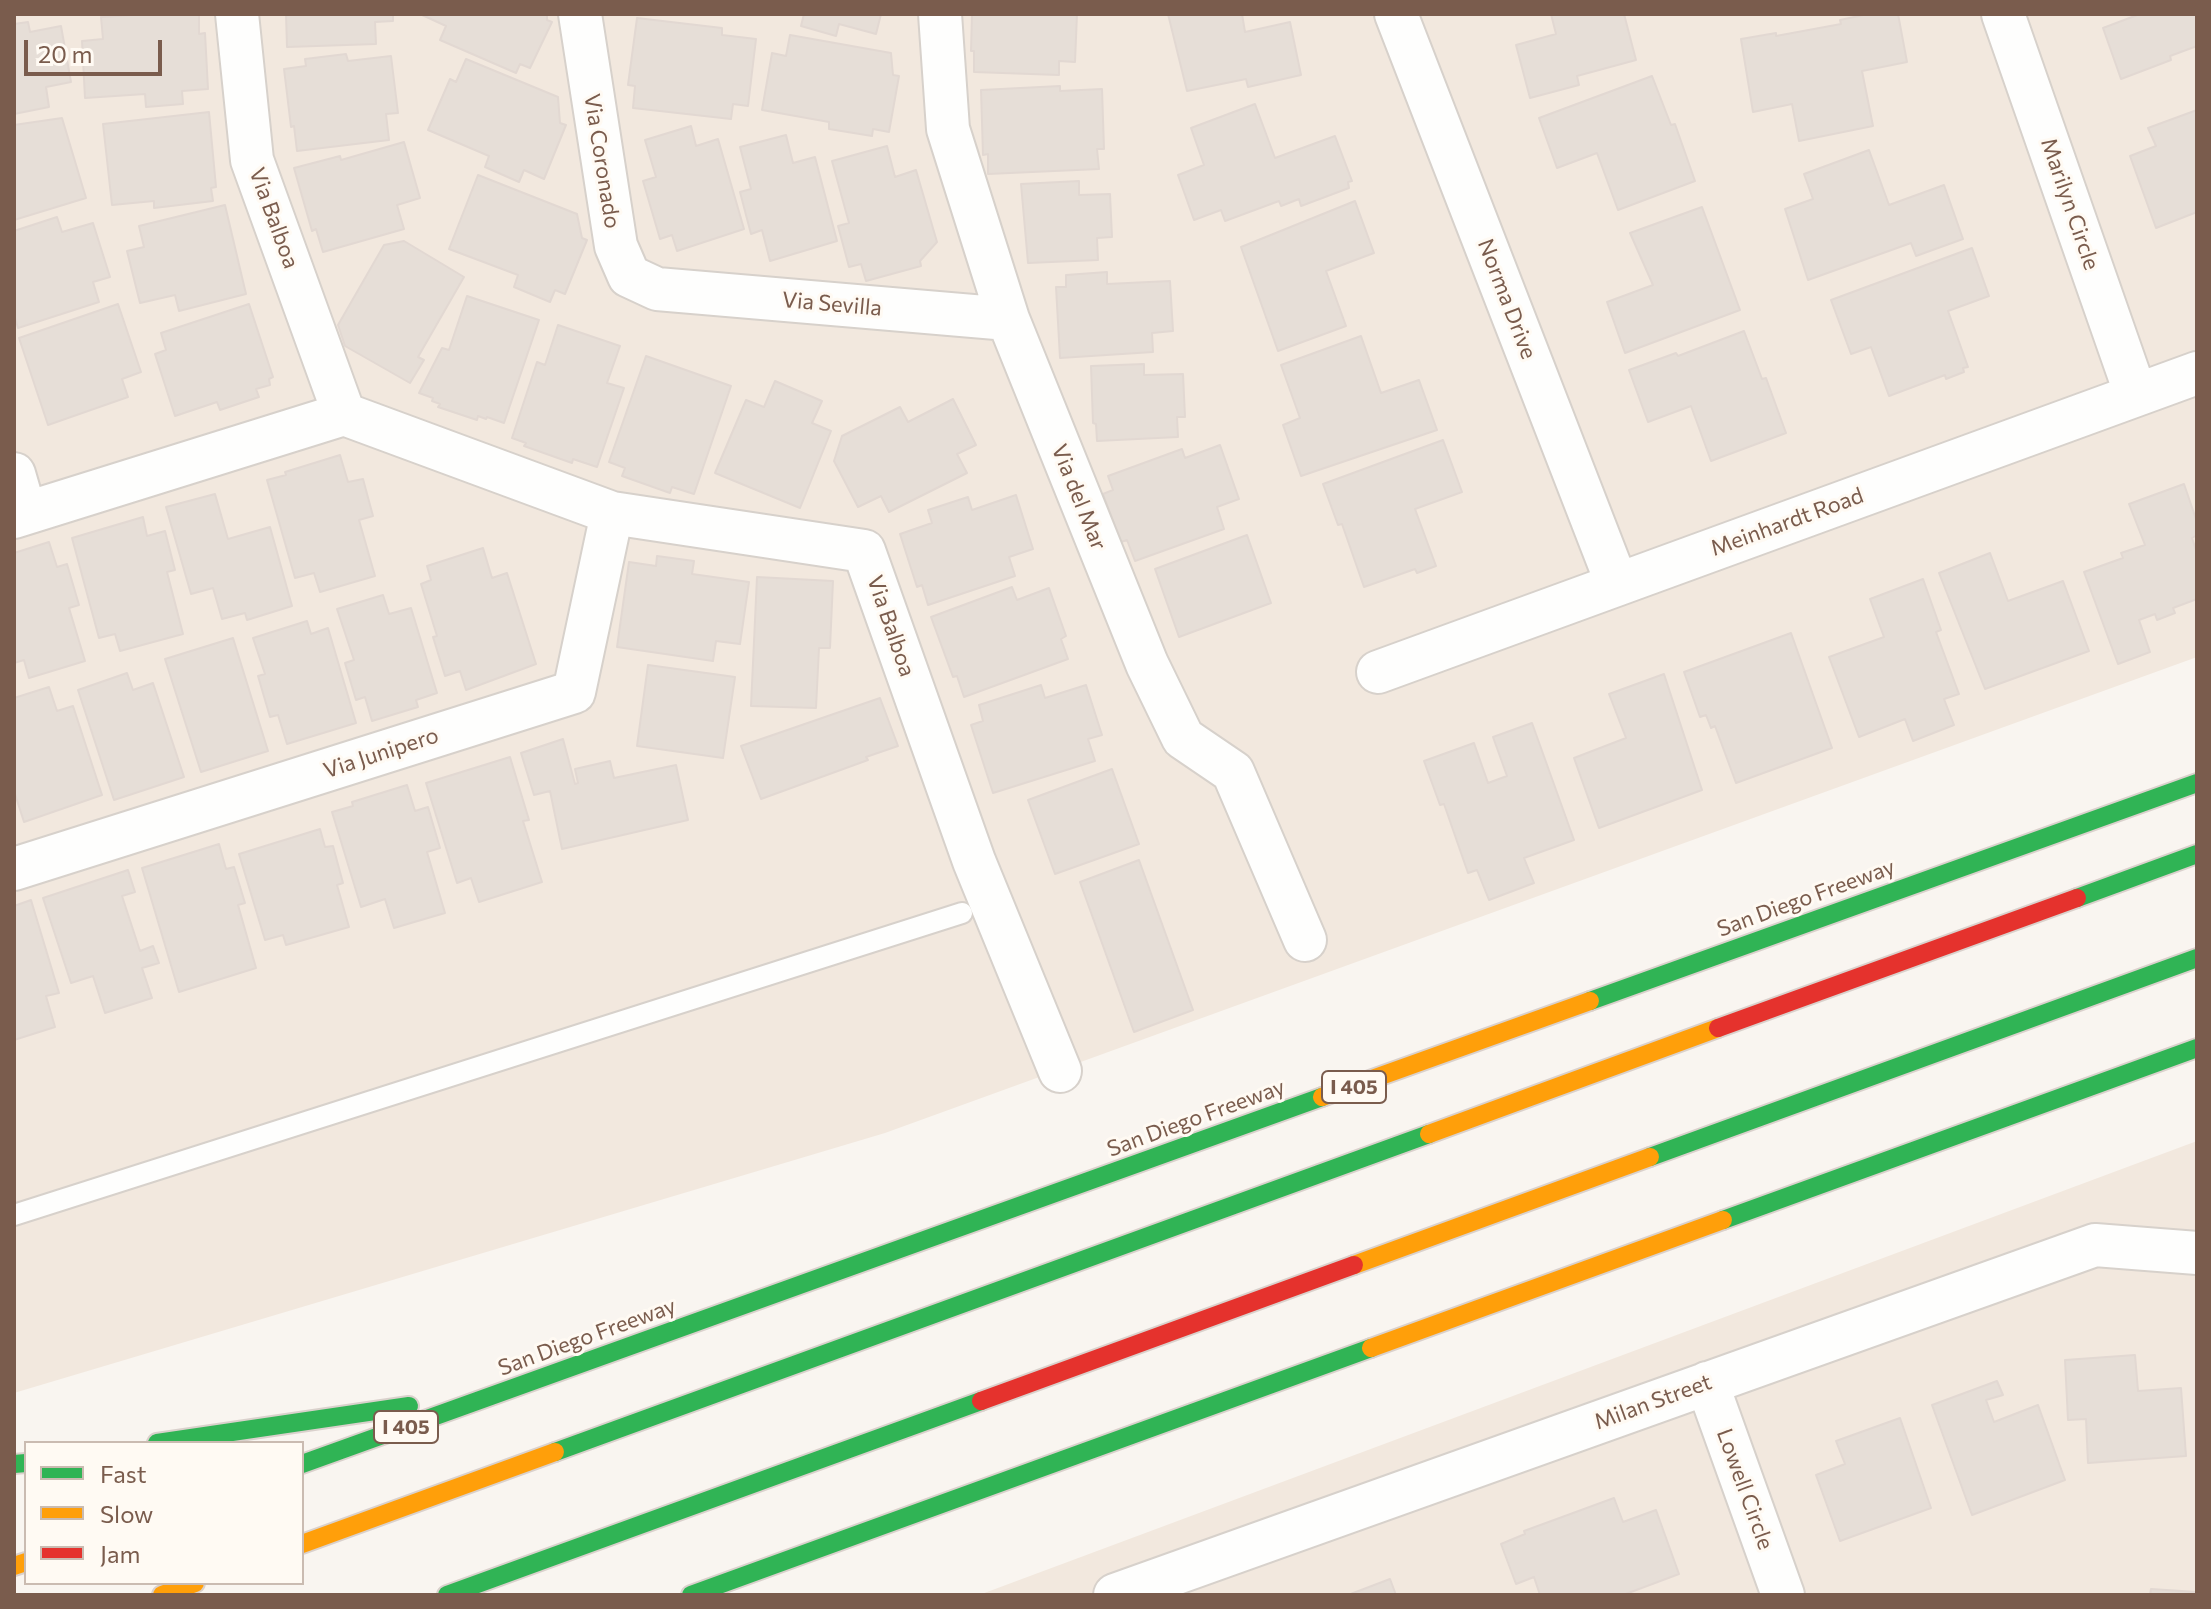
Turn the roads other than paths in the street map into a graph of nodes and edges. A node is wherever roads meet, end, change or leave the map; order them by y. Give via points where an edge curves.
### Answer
1 (237, 14) edge
2 (580, 14) edge
3 (940, 14) edge
4 (1396, 14) edge
5 (2003, 14) edge
6 (657, 289) joint
7 (1008, 319) junction
8 (2197, 373) edge
9 (2136, 395) junction
10 (344, 414) junction
11 (18, 501) edge
12 (612, 513) junction
13 (1617, 584) junction
14 (1378, 672) dead end
15 (2197, 783) edge
16 (2197, 854) edge
17 (14, 869) edge
18 (962, 913) dead end
19 (1305, 940) dead end
20 (2197, 958) edge
21 (2197, 1048) edge
22 (1060, 1071) dead end
23 (14, 1215) edge
24 (2197, 1253) edge
25 (1707, 1383) junction
26 (510, 1390) junction
27 (170, 1441) edge
28 (304, 1463) edge
29 (304, 1543) edge
30 (190, 1585) edge
31 (1162, 1587) edge
32 (162, 1595) edge
33 (447, 1595) edge
34 (691, 1595) edge
35 (1115, 1595) edge
36 (1783, 1595) edge

1 - 10 street, Via Balboa via 252,160
2 - 6 street, Via Coronado via 616,246 629,276
3 - 7 street, Via del Mar via 948,129
4 - 13 street, Norma Drive
5 - 9 street, Marilyn Circle
6 - 7 street, Via Sevilla
7 - 19 street, Via del Mar via 1147,664 1183,738 1233,772
8 - 9 street, Meinhardt Road
9 - 13 street, Meinhardt Road
10 - 11 street
10 - 12 street, Via Balboa
12 - 17 street, Via Junipero via 574,692
12 - 22 street, Via Balboa via 864,551 974,861
13 - 14 street, Meinhardt Road
15 - 26 highway, San Diego Freeway / I 405
16 - 29 highway
18 - 23 lane
20 - 33 highway
21 - 34 highway
24 - 25 street, Milan Street via 2095,1245
25 - 31 street, Milan Street
25 - 36 street, Lowell Circle
26 - 27 highway
26 - 28 highway, San Diego Freeway / I 405
30 - 32 highway
31 - 35 street, Milan Street

